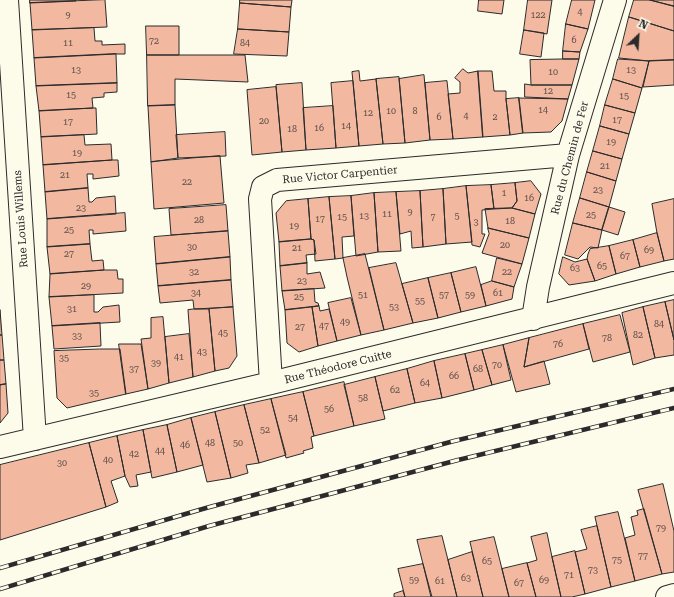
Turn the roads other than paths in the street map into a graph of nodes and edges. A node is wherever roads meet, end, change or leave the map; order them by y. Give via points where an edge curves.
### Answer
1 (7, 0) edge
2 (615, 0) edge
3 (568, 155) junction
4 (674, 283) edge
5 (533, 319) junction
6 (271, 383) junction
7 (35, 439) junction
8 (0, 447) edge
9 (674, 595) edge
10 (667, 597) edge

1 - 7 street, Rue Louis Willems
2 - 3 street, Rue du Chemin de Fer
3 - 5 street, Rue du Chemin de Fer
3 - 6 street, Rue Victor Carpentier via 277,180 263,187 260,198
4 - 5 street, Rue Théodore Cuitte
5 - 6 street, Rue Théodore Cuitte
6 - 7 street, Rue Théodore Cuitte
7 - 8 street, Rue Théodore Cuitte
9 - 10 street

